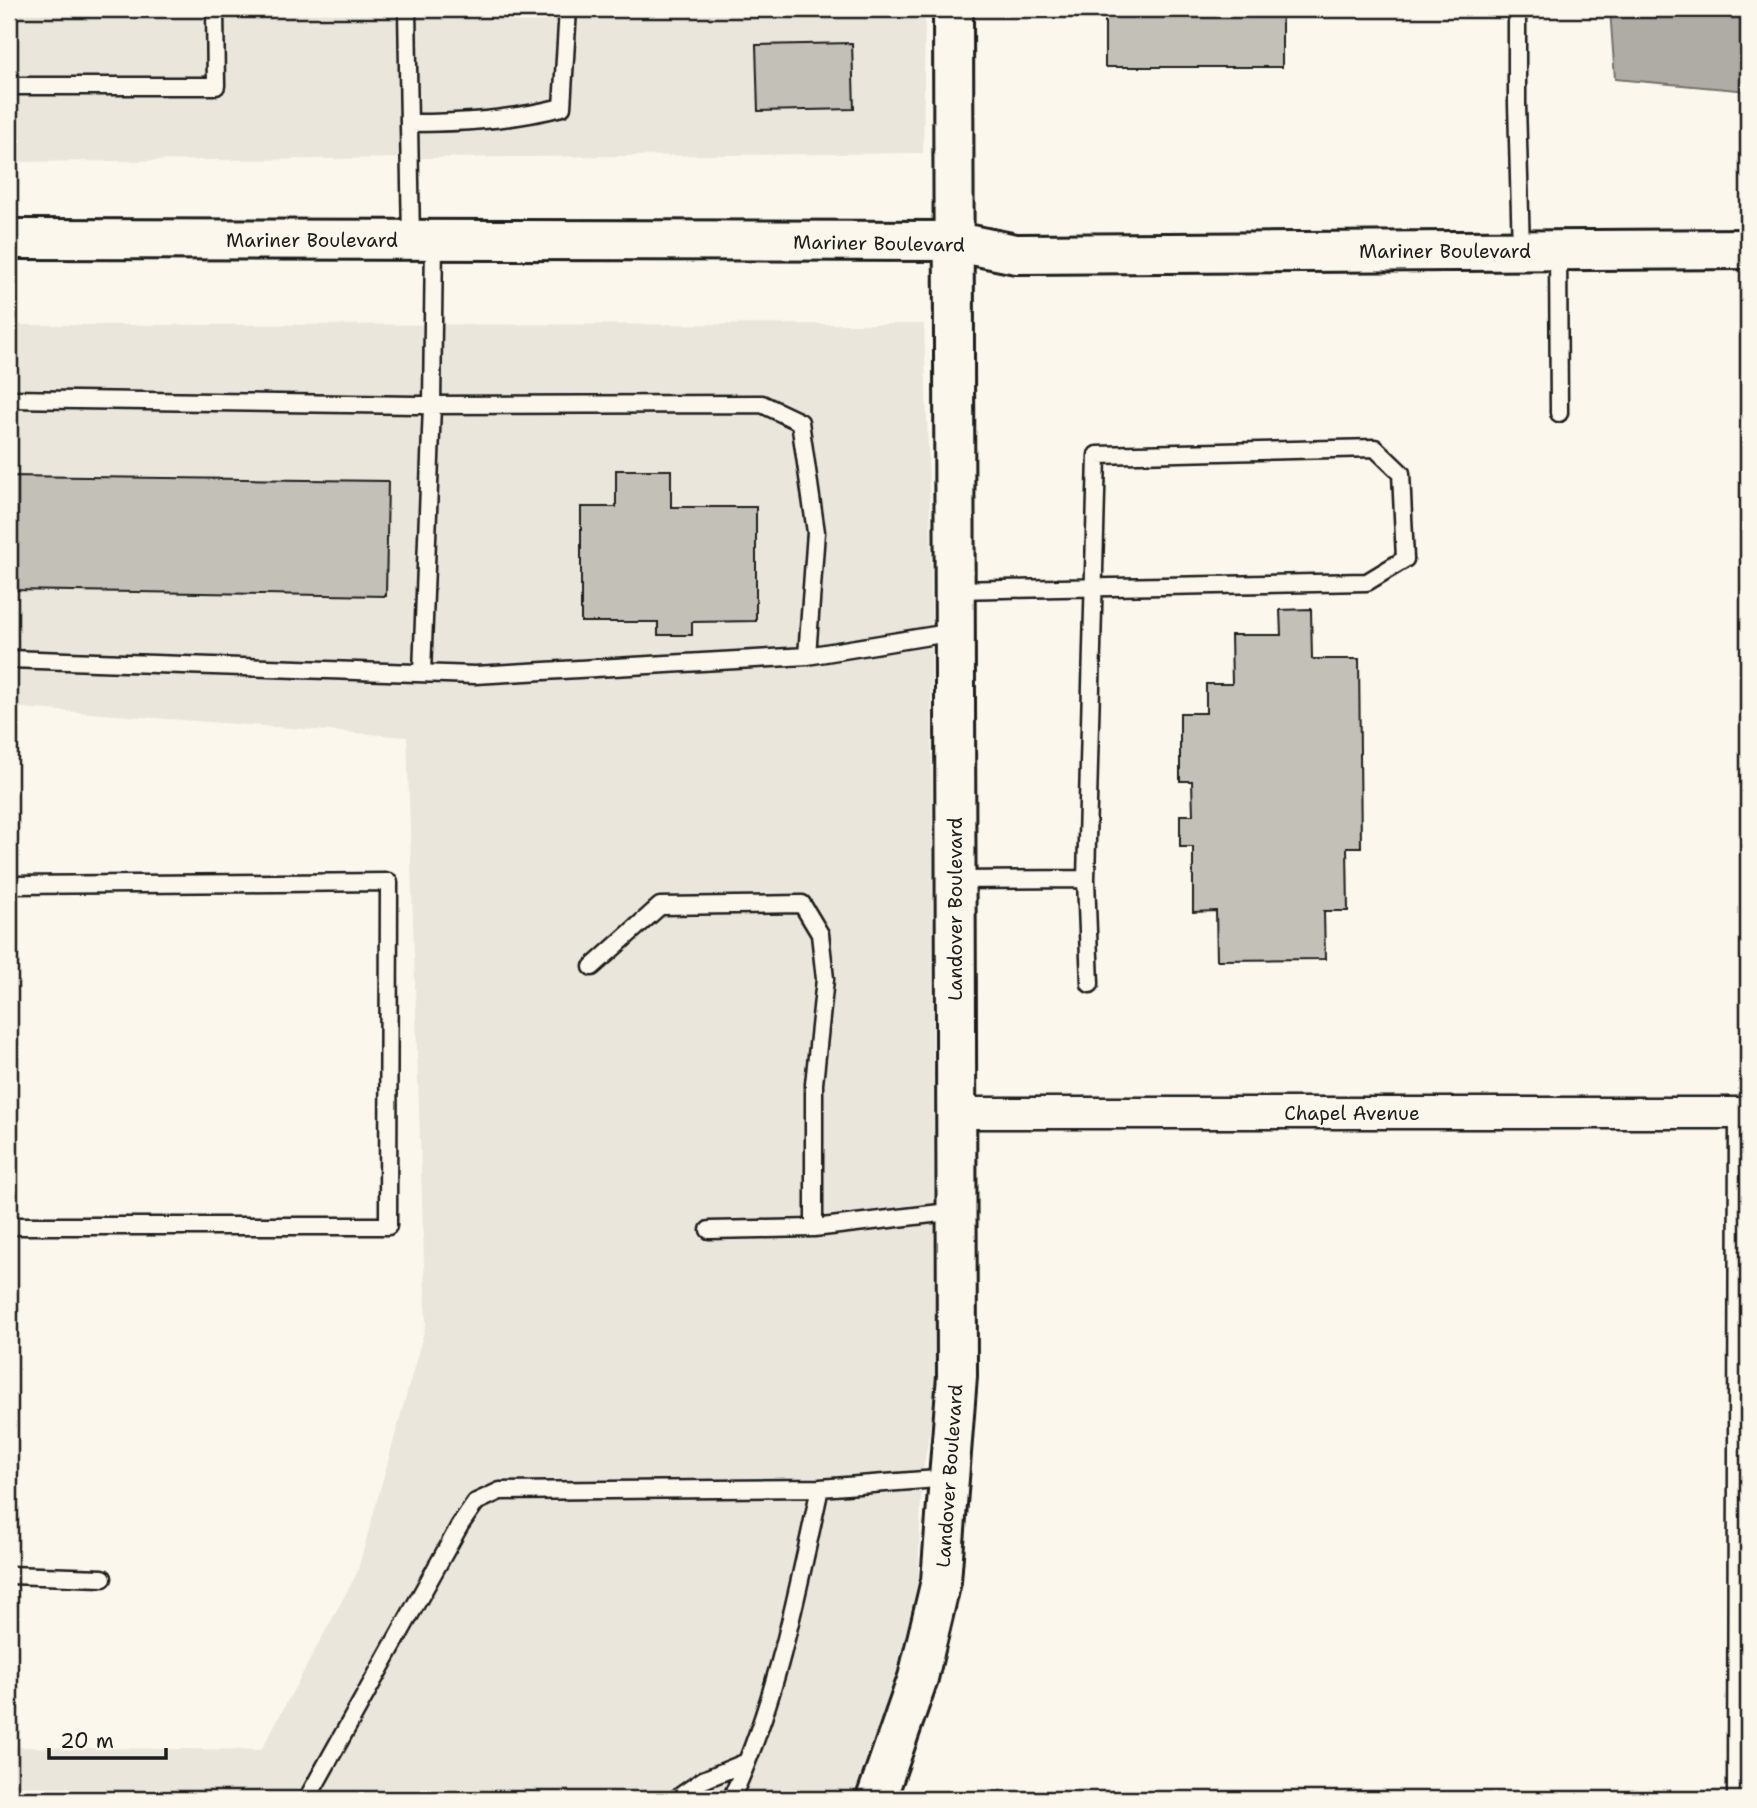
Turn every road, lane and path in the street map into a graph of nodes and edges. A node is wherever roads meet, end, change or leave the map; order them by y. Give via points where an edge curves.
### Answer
1 (215, 9) edge
2 (407, 9) edge
3 (568, 9) edge
4 (953, 9) edge
5 (1517, 9) edge
6 (9, 86) edge
7 (409, 123) junction
8 (9, 239) edge
9 (422, 240) junction
10 (952, 241) junction
11 (1748, 249) edge
12 (1540, 250) junction
13 (9, 399) edge
14 (432, 405) junction
15 (1559, 413) dead end
16 (1094, 589) junction
17 (954, 590) junction
18 (954, 632) junction
19 (807, 656) junction
20 (9, 659) edge
21 (422, 673) junction
22 (1086, 879) junction
23 (955, 880) junction
24 (9, 885) edge
25 (592, 967) dead end
26 (1090, 984) dead end
27 (956, 1113) junction
28 (1747, 1113) edge
29 (957, 1211) junction
30 (9, 1226) edge
31 (814, 1228) junction
32 (709, 1230) dead end
33 (950, 1478) junction
34 (820, 1488) junction
35 (9, 1575) edge
36 (103, 1578) dead end
37 (747, 1762) junction
38 (307, 1799) edge
39 (676, 1799) edge
40 (731, 1799) edge
41 (876, 1799) edge
42 (1743, 1799) edge

1 - 6 lane via 216,86
2 - 7 lane
3 - 7 lane via 562,107 470,123
4 - 10 street, Landover Boulevard
5 - 12 lane via 1517,104
7 - 9 lane
8 - 9 street, Mariner Boulevard
9 - 10 street, Mariner Boulevard
9 - 14 lane
10 - 12 street, Mariner Boulevard via 1016,254
10 - 17 street, Landover Boulevard
11 - 12 street, Mariner Boulevard
12 - 15 lane
13 - 14 lane
14 - 19 lane via 762,404 800,422 816,532
14 - 21 lane
16 - 16 lane via 1097,455 1375,448 1401,473 1405,559 1367,582
16 - 17 lane
16 - 22 lane
17 - 18 street, Landover Boulevard
18 - 19 lane
18 - 23 street, Landover Boulevard
19 - 21 lane via 475,675
20 - 21 lane
22 - 23 lane
22 - 26 lane
23 - 27 street, Landover Boulevard
24 - 30 lane via 389,882 388,1226
25 - 31 lane via 660,906 802,904 820,934 825,979 814,1084
27 - 28 street, Chapel Avenue
27 - 29 street, Landover Boulevard
28 - 42 street
29 - 31 lane
29 - 33 street, Landover Boulevard via 957,1376
31 - 32 lane
33 - 34 lane
33 - 41 street, Landover Boulevard via 941,1581 918,1678
34 - 37 lane via 785,1647
34 - 38 lane via 500,1491 476,1502
35 - 36 lane
37 - 39 lane via 703,1780
37 - 40 lane

